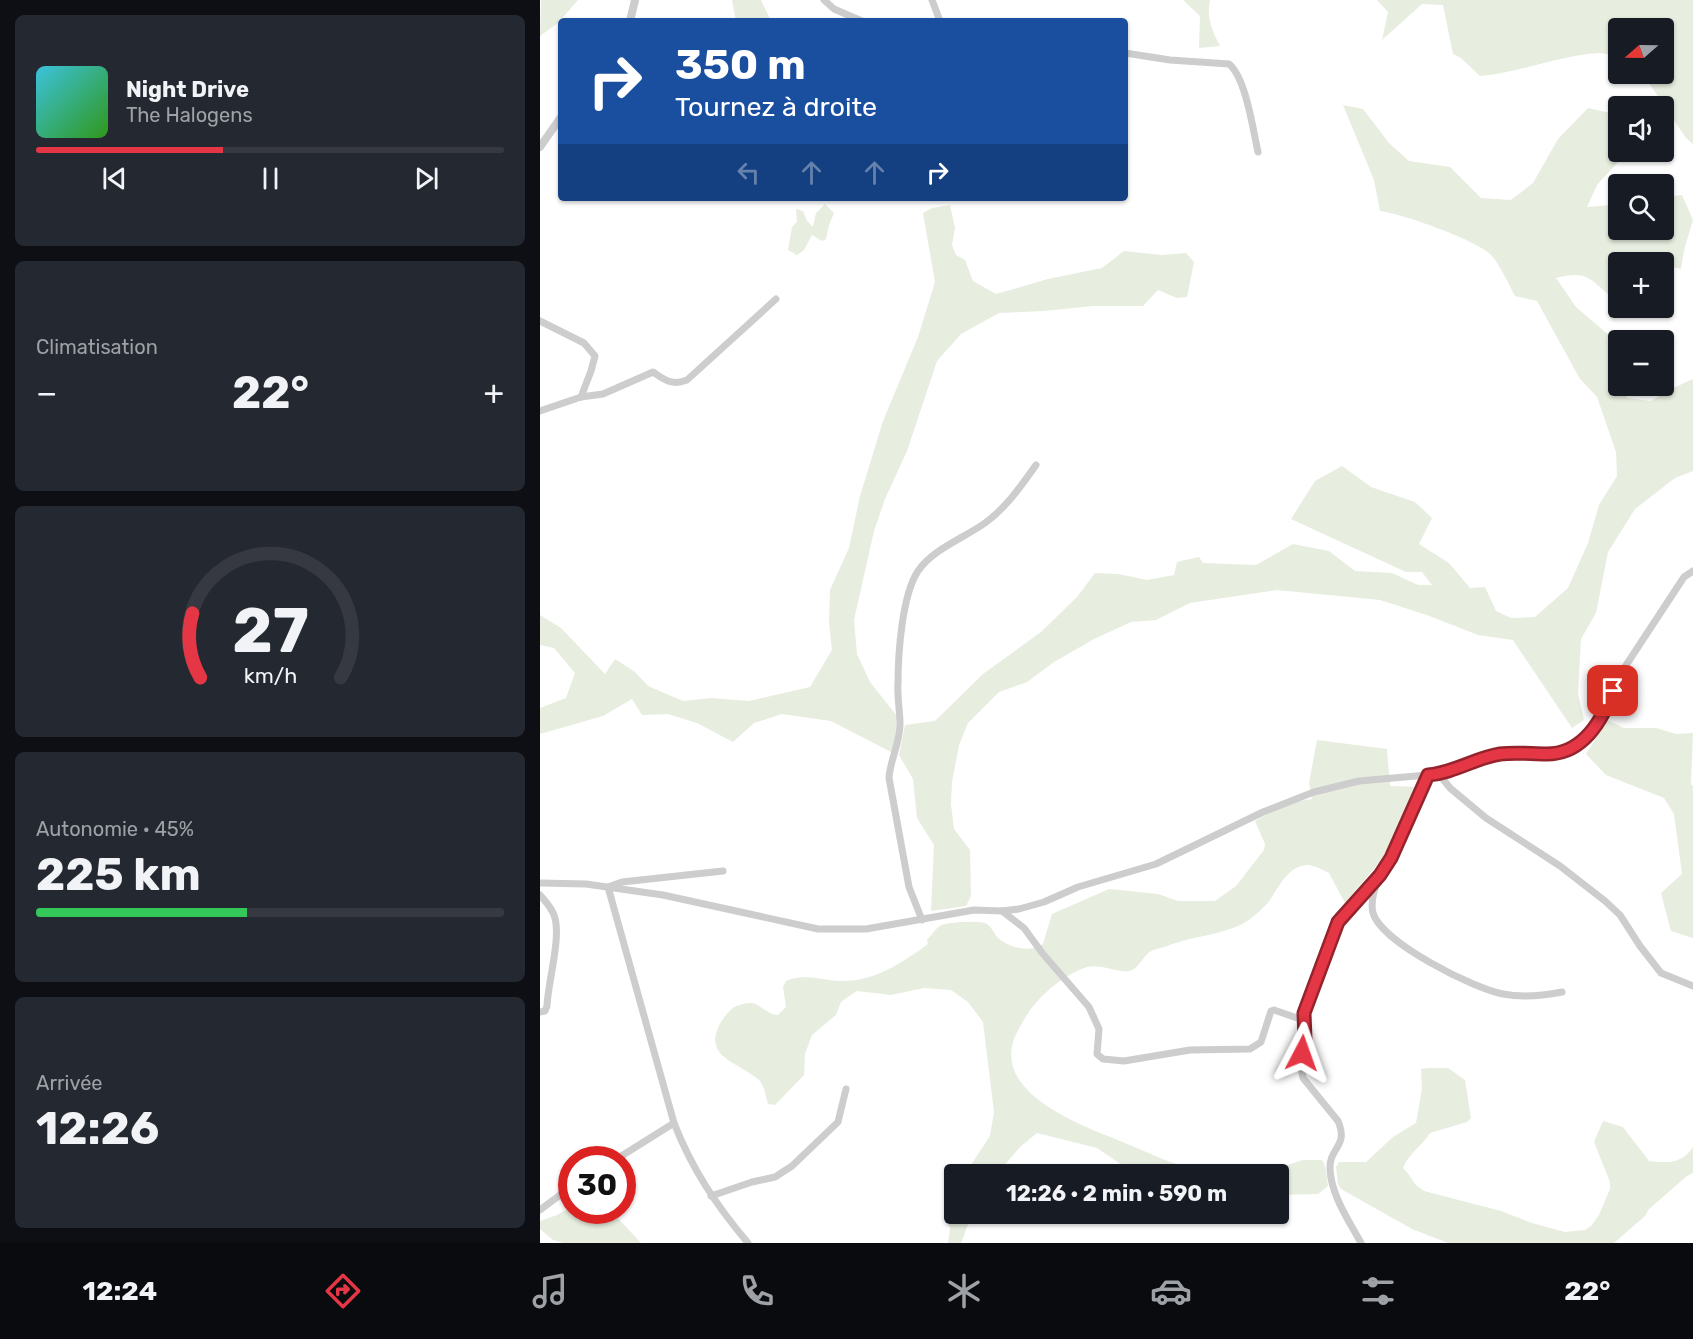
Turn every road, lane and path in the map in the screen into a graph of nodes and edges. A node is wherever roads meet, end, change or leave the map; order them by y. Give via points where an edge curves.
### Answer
1 (635, 0) edge
2 (824, 0) edge
3 (932, 0) edge
4 (631, 18) edge
5 (855, 18) edge
6 (939, 18) edge
7 (1128, 53) edge
8 (558, 121) edge
9 (540, 147) edge
10 (1258, 152) dead end
11 (776, 299) dead end
12 (540, 321) edge
13 (581, 397) junction
14 (540, 411) edge
15 (1036, 465) dead end
16 (1693, 571) edge
17 (1439, 774) junction
18 (1428, 775) junction
19 (723, 871) dead end
20 (1380, 875) junction
21 (540, 883) edge
22 (608, 887) junction
23 (540, 895) edge
24 (1002, 911) junction
25 (922, 920) junction
26 (1693, 986) edge
27 (1562, 992) dead end
28 (540, 1012) edge
29 (1303, 1020) junction
30 (846, 1089) dead end
31 (674, 1123) junction
32 (636, 1147) edge
33 (558, 1196) edge
34 (711, 1196) junction
35 (540, 1210) edge
36 (748, 1243) edge
37 (1361, 1243) edge

1 - 4 street
2 - 5 street
3 - 6 street
7 - 10 street via 1229,64 1242,87
8 - 9 street
11 - 13 street via 687,380 670,383 653,372 603,394
12 - 13 street via 584,343 595,356
13 - 14 street
15 - 25 street via 1000,511 918,570 906,606 898,682 900,725 889,778 909,887
16 - 17 street via 1683,577 1617,679 1609,702 1582,743 1559,754 1500,754
17 - 18 street
17 - 26 street via 1479,813 1560,866 1620,915 1661,973
18 - 20 street
18 - 24 street via 1359,781 1314,792 1156,864 1078,887 1044,902
19 - 22 street via 622,882
20 - 27 street via 1373,913 1393,937 1422,959 1461,980 1500,994 1534,997
20 - 29 street via 1338,922
21 - 22 street
22 - 25 street via 818,928 866,929
22 - 31 street
23 - 28 street via 555,916 556,932 547,1006
24 - 25 street via 974,910
24 - 29 street via 1024,928 1089,1007 1099,1029 1097,1054 1103,1059 1124,1061 1190,1050 1250,1049 1261,1042 1271,1011
29 - 37 street via 1301,1071 1341,1128 1342,1138 1332,1155 1331,1175 1344,1212
30 - 34 street via 838,1122 792,1166 775,1177
31 - 32 street
31 - 34 street
33 - 35 street
34 - 36 street

